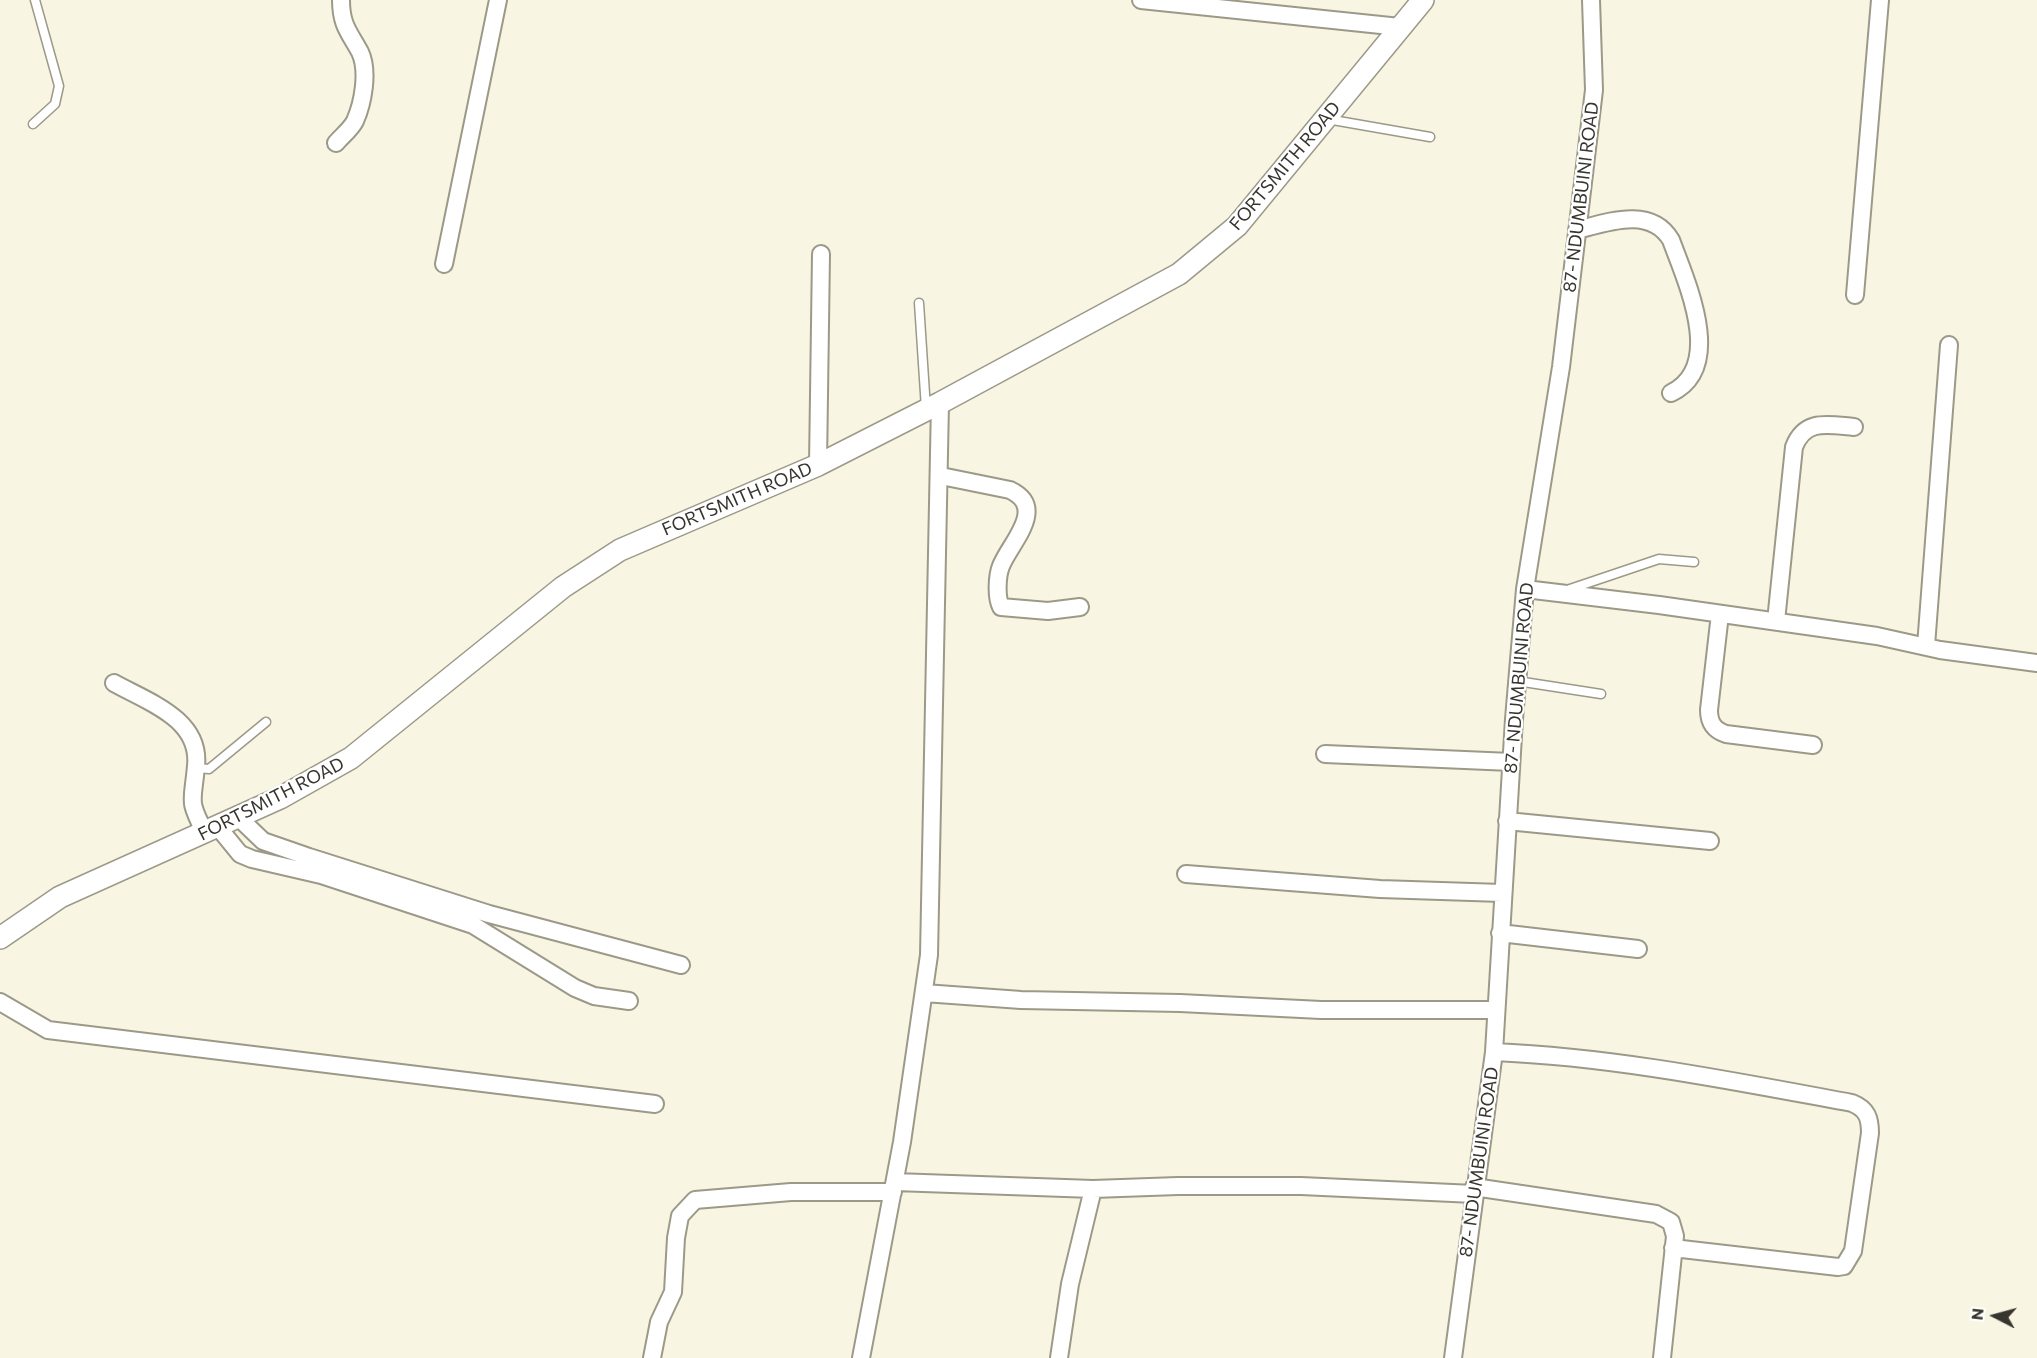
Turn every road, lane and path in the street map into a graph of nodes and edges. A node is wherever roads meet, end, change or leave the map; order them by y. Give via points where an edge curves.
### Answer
1 (35, 0) edge
2 (341, 0) edge
3 (498, 0) edge
4 (1141, 0) edge
5 (1423, 0) edge
6 (1591, 0) edge
7 (1880, 0) edge
8 (1400, 27) junction
9 (1325, 118) junction
10 (33, 124) dead end
11 (1430, 137) dead end
12 (336, 143) dead end
13 (1578, 230) junction
14 (821, 254) dead end
15 (444, 264) dead end
16 (1855, 295) dead end
17 (919, 303) dead end
18 (1949, 345) dead end
19 (1671, 393) dead end
20 (933, 406) junction
21 (1854, 427) dead end
22 (818, 465) junction
23 (941, 476) junction
24 (1694, 562) dead end
25 (1525, 590) junction
26 (1558, 593) junction
27 (1080, 607) dead end
28 (1720, 614) junction
29 (1776, 621) junction
30 (1926, 646) junction
31 (2037, 663) edge
32 (1517, 681) junction
33 (114, 682) dead end
34 (1601, 694) dead end
35 (266, 722) dead end
36 (1813, 745) dead end
37 (1325, 754) dead end
38 (1511, 762) junction
39 (196, 768) junction
40 (238, 817) junction
41 (1507, 821) junction
42 (212, 830) junction
43 (1710, 841) dead end
44 (1186, 874) dead end
45 (1502, 893) junction
46 (1500, 933) junction
47 (0, 938) edge
48 (1638, 949) dead end
49 (681, 965) dead end
50 (924, 993) junction
51 (629, 1001) dead end
52 (0, 1002) edge
53 (1494, 1010) junction
54 (1494, 1052) junction
55 (655, 1104) dead end
56 (894, 1187) junction
57 (1093, 1189) junction
58 (1474, 1191) junction
59 (1673, 1248) junction
60 (652, 1358) edge
61 (861, 1358) edge
62 (1059, 1358) edge
63 (1453, 1358) edge
64 (1662, 1358) edge

1 - 10 lane via 59,86 55,104
2 - 12 street via 343,25 360,52 364,70 363,93 354,122
3 - 15 street
4 - 8 street
5 - 8 street, FORTSMITH ROAD
6 - 13 street, 87- NDUMBUINI ROAD via 1594,90
7 - 16 street
8 - 9 street, FORTSMITH ROAD
9 - 11 lane
9 - 20 street, FORTSMITH ROAD via 1237,226 1179,274
13 - 19 street via 1609,221 1640,219 1665,230 1671,240 1700,334 1693,376
13 - 25 street, 87- NDUMBUINI ROAD via 1562,367
14 - 22 street
17 - 20 lane
18 - 30 street
20 - 22 street, FORTSMITH ROAD
20 - 23 street
21 - 29 street via 1818,424 1810,426 1797,439
22 - 40 street, FORTSMITH ROAD via 620,550 563,587 351,758
23 - 27 street via 1010,490 1025,502 1018,540 999,573 1001,607 1048,611
23 - 50 street via 929,955
24 - 26 lane via 1652,560
25 - 26 street
25 - 32 street, 87- NDUMBUINI ROAD
26 - 28 street
28 - 29 street
28 - 36 street via 1708,710 1712,725 1726,734
29 - 30 street
30 - 31 street
32 - 34 lane
32 - 38 street, 87- NDUMBUINI ROAD
33 - 39 street via 183,724 193,738
35 - 39 lane via 209,768
37 - 38 street
38 - 41 street, 87- NDUMBUINI ROAD
39 - 42 street via 191,801
40 - 42 street, FORTSMITH ROAD
40 - 49 street via 263,841 309,857 489,914
41 - 43 street
41 - 45 street, 87- NDUMBUINI ROAD
42 - 47 street, FORTSMITH ROAD via 60,897
42 - 51 street via 252,859 321,875 473,925 575,988 594,996
44 - 45 street via 1380,889
45 - 46 street, 87- NDUMBUINI ROAD
46 - 48 street
46 - 53 street, 87- NDUMBUINI ROAD
50 - 53 street via 1321,1010
50 - 56 street
52 - 55 street via 48,1030
53 - 54 street, 87- NDUMBUINI ROAD
54 - 58 street, 87- NDUMBUINI ROAD
54 - 59 street via 1556,1054 1731,1080 1852,1103 1866,1112 1870,1119 1867,1157 1853,1251 1844,1266
56 - 57 street
56 - 60 street via 695,1200 680,1216 673,1292 659,1322
56 - 61 street
57 - 58 street via 1289,1186
57 - 62 street via 1070,1284
58 - 59 street via 1665,1217 1674,1228
58 - 63 street, 87- NDUMBUINI ROAD
59 - 64 street

